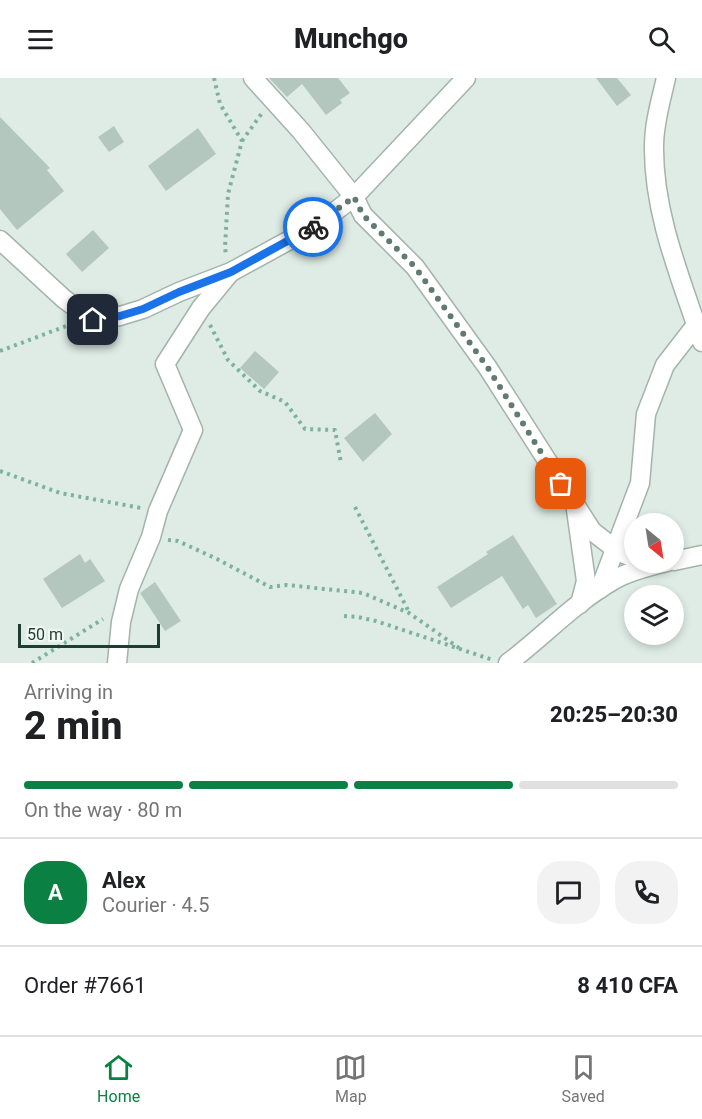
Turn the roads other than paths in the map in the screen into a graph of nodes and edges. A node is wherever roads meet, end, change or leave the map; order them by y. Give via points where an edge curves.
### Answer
1 (253, 78) edge
2 (466, 78) edge
3 (666, 78) edge
4 (354, 197) junction
5 (0, 240) edge
6 (231, 272) junction
7 (699, 333) edge
8 (576, 505) junction
9 (615, 549) junction
10 (624, 553) edge
11 (702, 555) edge
12 (684, 559) edge
13 (631, 573) edge
14 (600, 589) junction
15 (580, 604) junction
16 (502, 662) edge
17 (117, 663) edge

1 - 4 street
2 - 4 street
3 - 7 street via 653,144 655,182
4 - 6 street via 317,225
4 - 8 street via 363,215 415,267 482,359
5 - 6 street via 93,320 143,309
6 - 17 street via 201,308 165,363 193,430 129,589
7 - 9 street via 665,365 646,414 640,483
8 - 9 street via 592,531
8 - 15 street via 586,581
9 - 10 street
9 - 14 street
11 - 12 street
13 - 14 street
14 - 15 street
15 - 16 street

